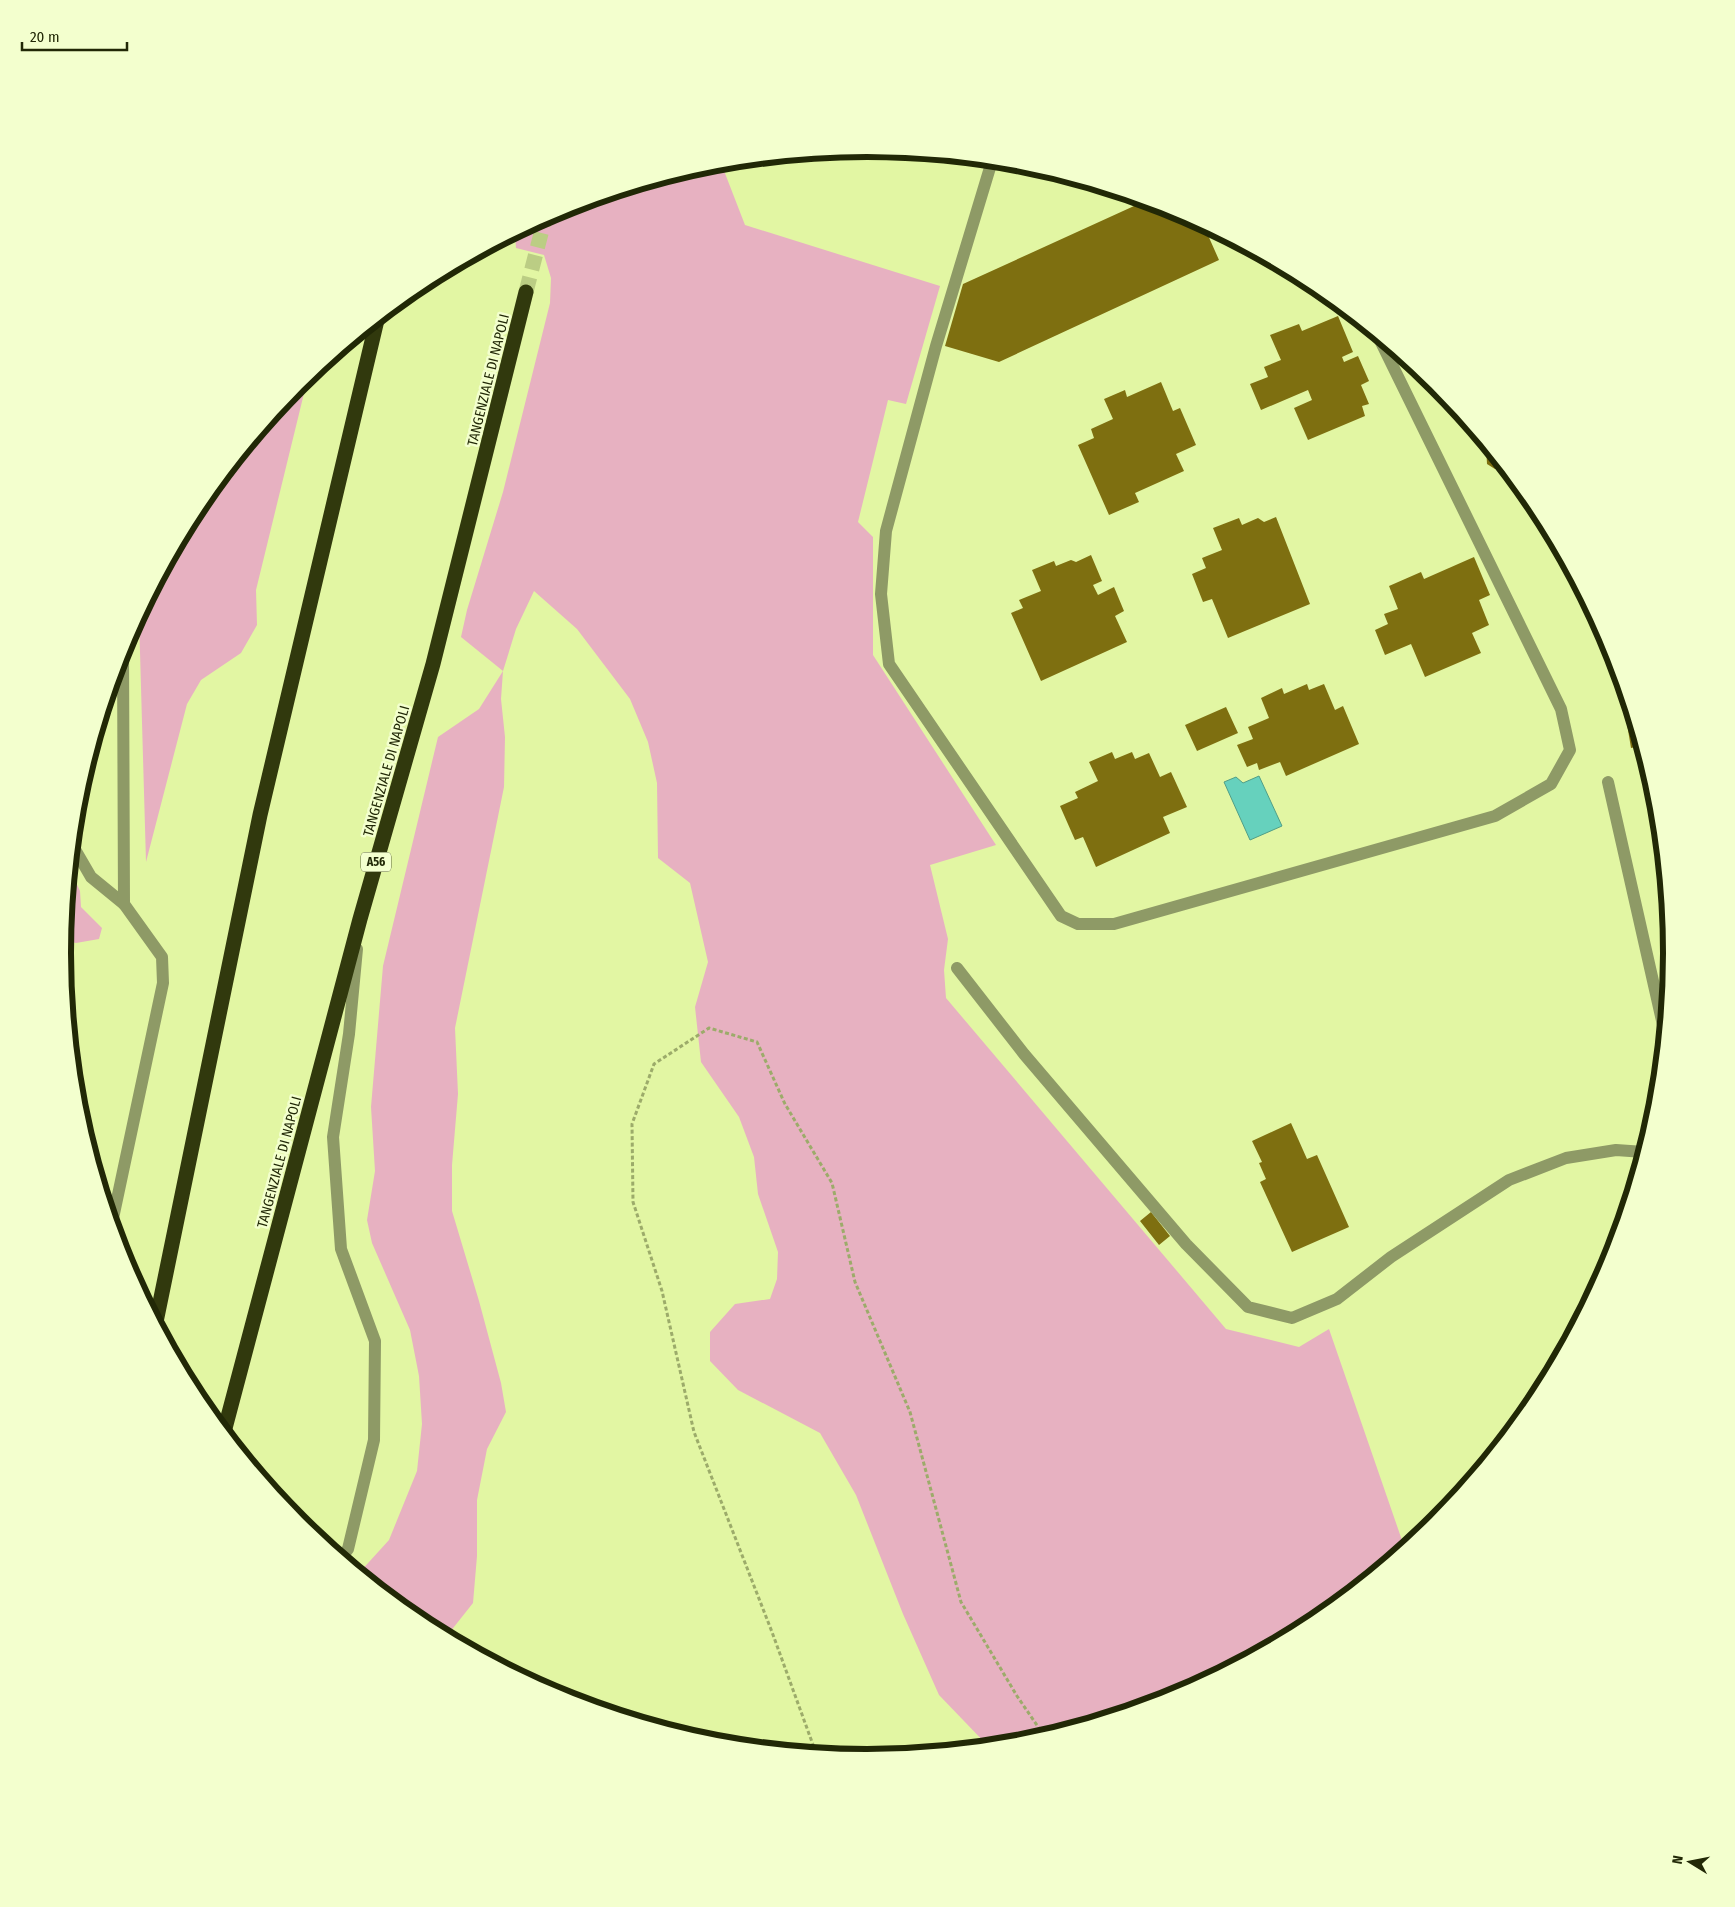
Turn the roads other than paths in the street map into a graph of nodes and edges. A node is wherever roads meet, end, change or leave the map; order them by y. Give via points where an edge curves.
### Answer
1 (990, 167) edge
2 (526, 292) tunnel mouth
3 (375, 328) edge
4 (1384, 347) edge
5 (123, 673) edge
6 (1608, 782) dead end
7 (78, 854) edge
8 (124, 904) junction
9 (360, 919) junction
10 (957, 968) dead end
11 (1661, 1019) edge
12 (1639, 1152) edge
13 (115, 1210) edge
14 (158, 1314) edge
15 (226, 1424) edge
16 (344, 1554) edge

1 - 4 street via 936,346 886,531 881,594 889,664 1061,916 1078,924 1114,924 1495,816 1551,784 1570,750 1561,709
2 - 9 highway, TANGENZIALE DI NAPOLI / A56 via 433,664
3 - 14 highway via 260,815
5 - 8 street
6 - 11 street
7 - 8 street via 92,877
8 - 13 street via 162,957 164,983
9 - 15 highway, TANGENZIALE DI NAPOLI / A56
9 - 16 street via 349,1034 333,1136 341,1249 375,1341 374,1440
10 - 12 street via 1024,1054 1180,1237 1248,1307 1292,1318 1337,1299 1391,1257 1509,1180 1566,1158 1616,1150

